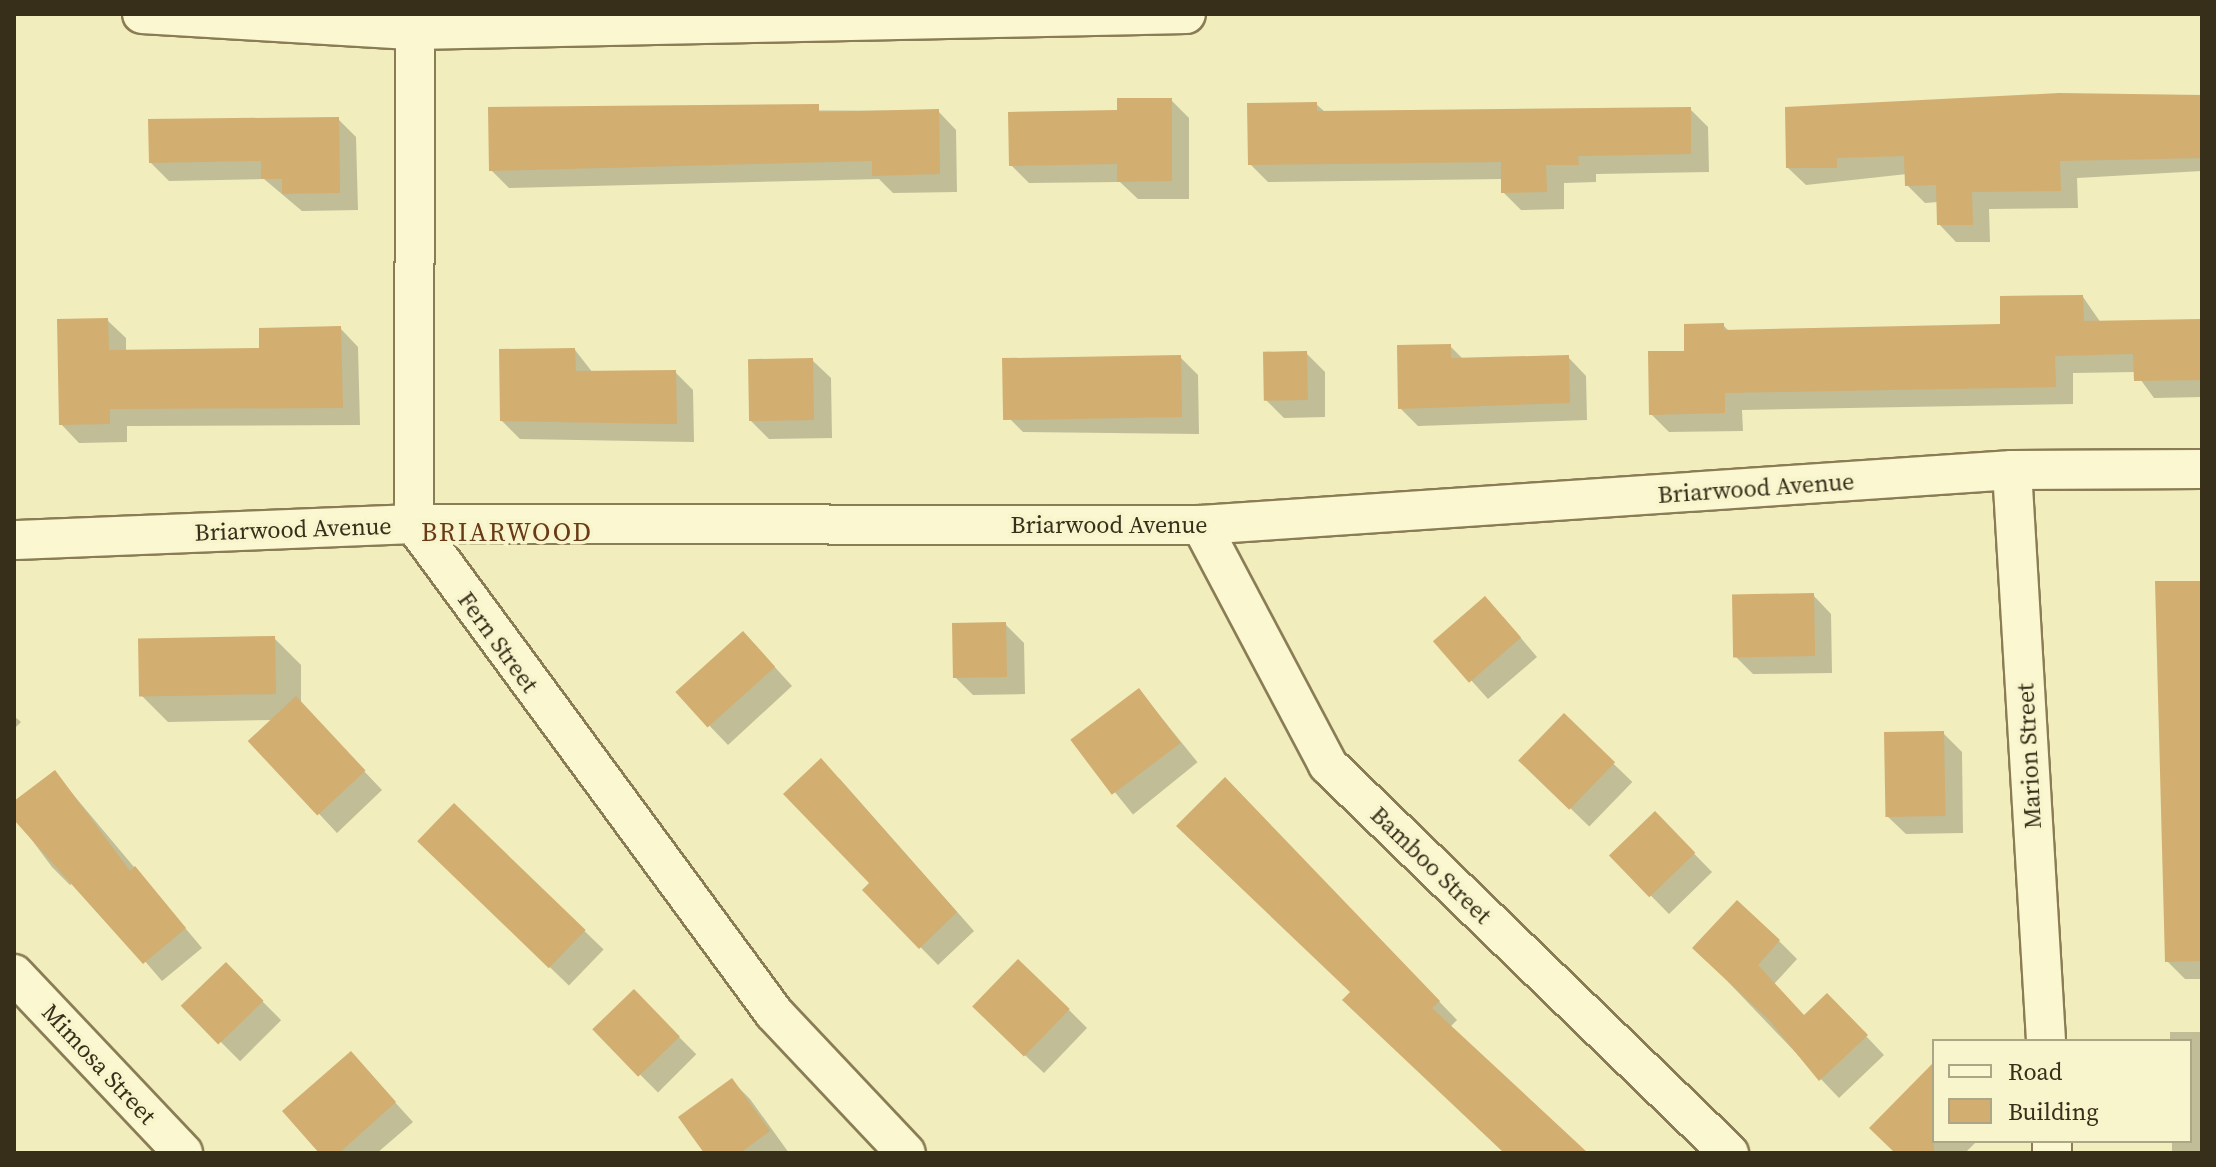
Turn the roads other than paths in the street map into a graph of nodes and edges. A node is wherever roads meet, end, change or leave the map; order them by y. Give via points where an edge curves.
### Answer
1 (142, 14) edge
2 (1186, 14) edge
3 (415, 22) edge
4 (2202, 469) edge
5 (2012, 470) junction
6 (414, 524) junction
7 (1201, 525) junction
8 (14, 540) edge
9 (14, 974) edge
10 (2046, 1039) edge
11 (183, 1153) edge
12 (906, 1153) edge
13 (1729, 1153) edge

1 - 3 street
2 - 3 street
3 - 6 street
4 - 5 street, Briarwood Avenue
5 - 7 street, Briarwood Avenue
5 - 10 street, Marion Street
6 - 7 street, Briarwood Avenue
6 - 8 street, Briarwood Avenue
6 - 12 street, Fern Street via 774,1013
7 - 13 street, Bamboo Street via 1328,765
9 - 11 street, Mimosa Street

